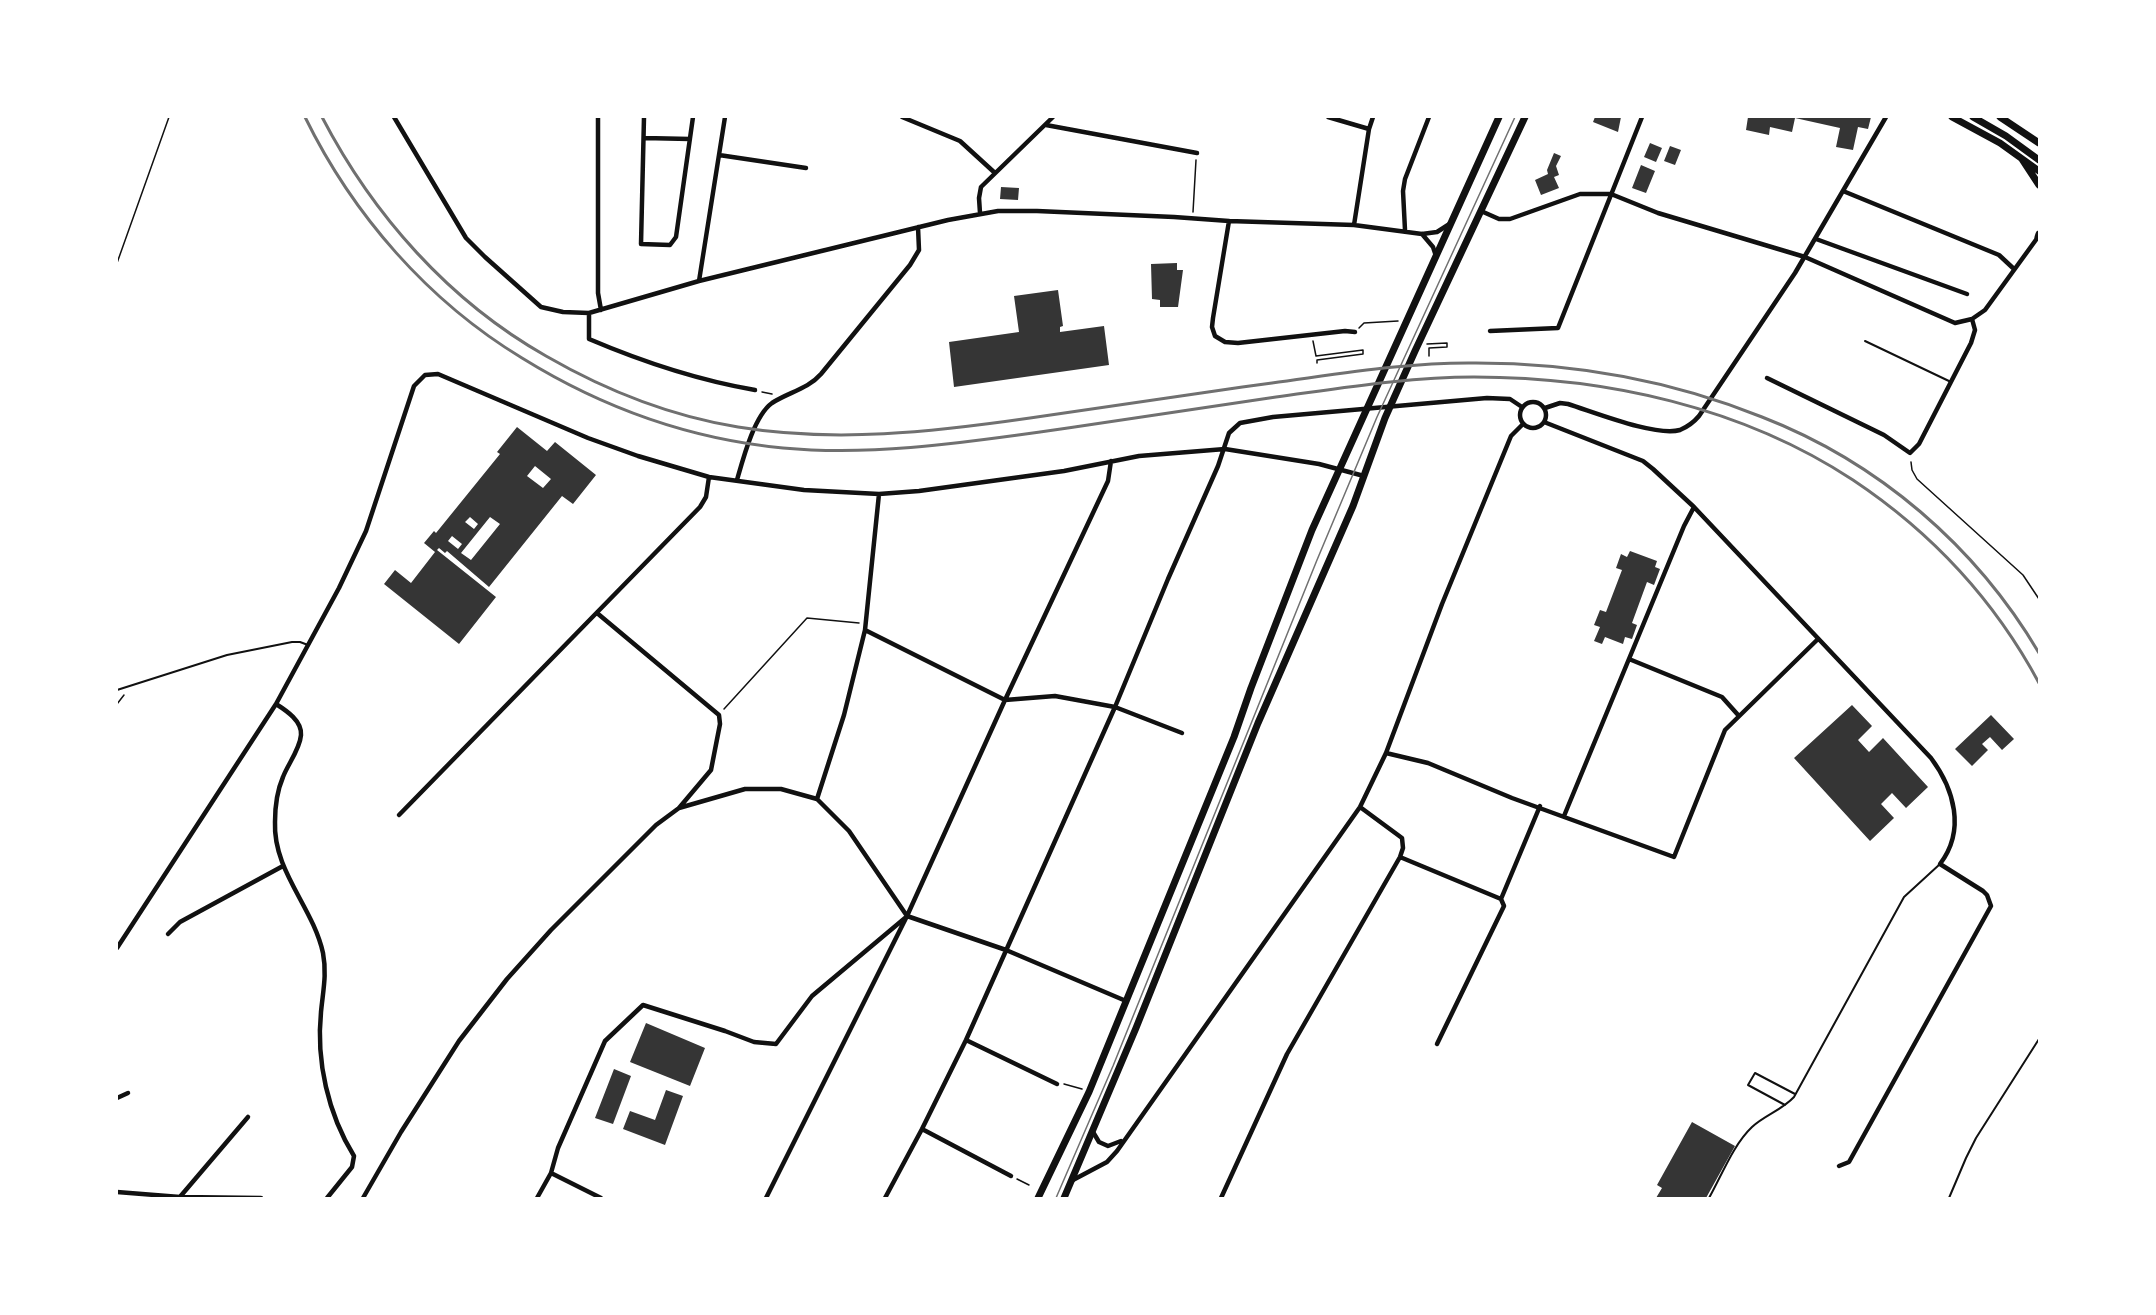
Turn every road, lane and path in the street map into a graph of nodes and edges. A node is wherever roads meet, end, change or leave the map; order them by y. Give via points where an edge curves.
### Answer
1 (169, 117) edge
2 (394, 117) edge
3 (598, 117) edge
4 (644, 117) edge
5 (693, 117) edge
6 (725, 117) edge
7 (902, 117) edge
8 (1053, 117) edge
9 (1328, 117) edge
10 (1373, 117) edge
11 (1429, 117) edge
12 (1499, 117) edge
13 (1525, 117) edge
14 (1642, 117) edge
15 (1886, 117) edge
16 (1952, 117) edge
17 (1972, 117) edge
18 (2000, 117) edge
19 (1046, 124) junction
20 (1369, 129) junction
21 (644, 138) junction
22 (690, 139) junction
23 (2039, 143) edge
24 (1197, 153) joint
25 (719, 154) junction
26 (2021, 157) junction
27 (2039, 160) edge
28 (806, 168) dead end
29 (2039, 171) edge
30 (995, 173) junction
31 (2039, 185) edge
32 (1843, 191) junction
33 (1611, 194) junction
34 (1481, 211) junction
35 (980, 213) junction
36 (1192, 218) junction
37 (1229, 221) junction
38 (1451, 223) junction
39 (1354, 225) junction
40 (918, 228) junction
41 (1405, 230) junction
42 (1422, 234) junction
43 (2039, 236) edge
44 (1816, 239) junction
45 (1436, 257) junction
46 (1805, 257) junction
47 (117, 263) edge
48 (2014, 269) junction
49 (699, 281) junction
50 (1967, 294) dead end
51 (600, 310) junction
52 (589, 313) junction
53 (1972, 320) junction
54 (1407, 321) junction
55 (1355, 332) joint
56 (1490, 332) dead end
57 (1312, 334) junction
58 (1865, 341) dead end
59 (1427, 344) dead end
60 (1430, 356) dead end
61 (1317, 363) dead end
62 (1767, 378) dead end
63 (1951, 382) junction
64 (755, 390) joint
65 (781, 398) junction
66 (1522, 407) junction
67 (1545, 408) junction
68 (1544, 422) junction
69 (1522, 423) junction
70 (1225, 449) junction
71 (1910, 453) junction
72 (1111, 461) junction
73 (1340, 469) junction
74 (1364, 476) junction
75 (709, 477) junction
76 (737, 480) junction
77 (879, 494) junction
78 (1694, 507) junction
79 (2039, 599) edge
80 (597, 613) junction
81 (866, 623) junction
82 (865, 630) junction
83 (1818, 639) junction
84 (308, 645) junction
85 (1629, 658) junction
86 (130, 687) junction
87 (117, 690) edge
88 (1005, 700) junction
89 (117, 704) edge
90 (276, 704) junction
91 (1115, 707) junction
92 (719, 715) junction
93 (1739, 716) junction
94 (1182, 733) dead end
95 (1386, 753) junction
96 (818, 799) junction
97 (1540, 806) junction
98 (1360, 807) junction
99 (679, 808) junction
100 (399, 815) dead end
101 (1564, 816) junction
102 (1400, 857) junction
103 (1940, 864) junction
104 (283, 866) junction
105 (1501, 899) junction
106 (907, 916) junction
107 (168, 934) dead end
108 (117, 948) edge
109 (1006, 950) junction
110 (1126, 1001) junction
111 (2039, 1039) edge
112 (966, 1040) junction
113 (1437, 1044) dead end
114 (1057, 1084) joint
115 (1089, 1092) junction
116 (128, 1093) dead end
117 (1795, 1094) junction
118 (117, 1098) edge
119 (1785, 1106) junction
120 (248, 1117) dead end
121 (922, 1129) junction
122 (1093, 1132) junction
123 (1125, 1137) junction
124 (1839, 1166) dead end
125 (551, 1173) junction
126 (1011, 1176) joint
127 (1073, 1180) junction
128 (1029, 1185) dead end
129 (117, 1192) edge
130 (180, 1197) edge
131 (261, 1198) edge
132 (327, 1198) edge
133 (363, 1198) edge
134 (537, 1198) edge
135 (601, 1198) edge
136 (766, 1198) edge
137 (885, 1198) edge
138 (1038, 1198) edge
139 (1065, 1198) edge
140 (1221, 1198) edge
141 (1709, 1198) edge
142 (1949, 1198) edge

1 - 47 path
2 - 52 street via 466,238 542,307
3 - 51 street
4 - 21 street
5 - 22 street
6 - 25 street
7 - 30 street via 960,141
8 - 19 street
9 - 20 street
10 - 20 street
11 - 41 street via 1405,179
12 - 38 main road
13 - 34 main road
14 - 33 street
15 - 32 street
16 - 26 main road
17 - 27 main road
18 - 23 main road
19 - 24 street
19 - 30 street
20 - 39 street
21 - 22 street
21 - 22 street via 640,244 670,245 676,237
24 - 36 path
25 - 28 street
25 - 49 street
26 - 29 main road
26 - 31 main road
30 - 35 street via 981,187
32 - 44 street
32 - 48 street via 1999,255
33 - 34 street via 1580,194 1510,219
33 - 46 street via 1658,213
33 - 56 street via 1558,328
34 - 74 main road via 1414,351
35 - 36 street via 1037,211
35 - 40 street
36 - 37 street
37 - 39 street
37 - 57 street via 1213,318 1215,336 1238,343
38 - 42 street via 1437,232
38 - 45 main road
39 - 41 street
40 - 49 street
40 - 65 street via 919,250 910,265 816,381
41 - 42 street
42 - 45 street
43 - 48 street
44 - 46 street
44 - 50 street
45 - 54 main road
46 - 53 street via 1947,321
46 - 67 street via 1692,423 1681,429 1657,430 1568,404
48 - 53 street via 1985,310
49 - 51 street
51 - 52 street
52 - 64 street via 589,339 665,370
53 - 63 street via 1975,330 1971,343
54 - 55 path via 1364,323
54 - 73 main road
55 - 57 street
57 - 61 path via 1316,356 1363,350 1363,354
58 - 63 lane
59 - 60 path via 1447,343 1447,347 1429,348
62 - 71 street via 1884,435
63 - 71 street via 1919,444
64 - 65 path
65 - 76 street via 759,419
66 - 67 street via 1535,401
66 - 69 street
66 - 70 street via 1503,397 1273,417 1240,423 1229,434
67 - 68 street
68 - 69 street via 1532,428
68 - 78 street via 1643,461
69 - 95 street via 1511,436
70 - 72 street
70 - 73 street
70 - 91 street
71 - 79 path via 1911,470 1917,480 2023,575
72 - 77 street via 970,485
72 - 88 street via 1108,480
73 - 74 street
73 - 110 main road via 1312,530 1234,737
74 - 122 main road via 1257,723
75 - 76 street
75 - 80 street via 700,507
75 - 84 street via 588,438 438,374 425,375 414,386 366,531
76 - 77 street via 804,490
77 - 81 street
78 - 83 street
78 - 85 street
80 - 92 street
80 - 100 street
81 - 82 street
81 - 92 path via 807,618
82 - 88 street
82 - 96 street
83 - 93 street
83 - 103 street via 1943,775 1953,799 1955,822 1950,846
84 - 86 lane via 292,642 246,650
84 - 90 street
85 - 93 street via 1722,697
85 - 101 street
86 - 87 lane
86 - 89 path
88 - 91 street via 1055,696
88 - 106 street
90 - 104 street via 298,723 301,735 277,795 274,824
90 - 108 street
91 - 94 street
91 - 109 street
92 - 99 street via 711,770
93 - 101 street via 1725,730 1674,857
95 - 97 street via 1428,763
95 - 98 street
96 - 99 street via 781,789 745,789
96 - 106 street via 849,831
97 - 101 street
97 - 105 street
98 - 102 street via 1402,838
98 - 123 street
99 - 133 street via 596,884 507,979 459,1041
102 - 105 street
102 - 140 street via 1287,1054
103 - 117 lane via 1904,897
103 - 124 street via 1983,891 1991,906 1849,1162
104 - 107 street via 180,922
104 - 132 street via 317,932 323,954 326,977 321,1013 322,1073 336,1121 354,1156 352,1167
105 - 113 street via 1504,906
106 - 109 street
106 - 125 street via 812,996 776,1044 754,1042 643,1005 604,1041
106 - 136 street
109 - 110 street
109 - 112 street
110 - 115 main road
111 - 142 lane via 1976,1138
112 - 114 street
112 - 121 street
114 - 115 path
115 - 138 main road
116 - 118 street
117 - 119 lane
117 - 119 lane via 1755,1073 1748,1085
119 - 141 lane via 1745,1134
120 - 130 street
121 - 126 street
121 - 137 street
122 - 123 street via 1099,1142 1108,1146
122 - 127 main road
123 - 127 street via 1107,1162
125 - 134 street
125 - 135 street
126 - 128 path
127 - 139 main road
129 - 130 street
130 - 131 street

